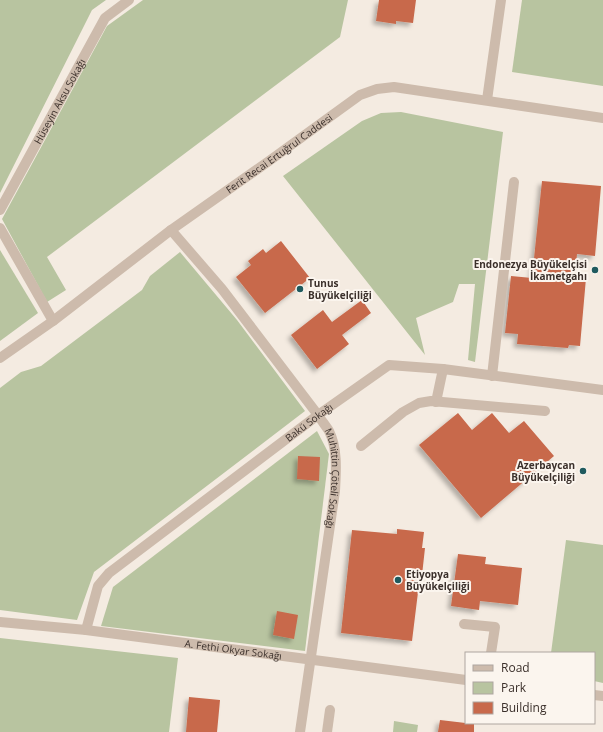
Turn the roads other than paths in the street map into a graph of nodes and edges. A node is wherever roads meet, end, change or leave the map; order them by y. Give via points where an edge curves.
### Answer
1 (129, 0) edge
2 (501, 0) edge
3 (487, 100) junction
4 (603, 118) edge
5 (514, 182) dead end
6 (0, 210) edge
7 (0, 228) edge
8 (171, 230) junction
9 (53, 321) junction
10 (0, 358) edge
11 (443, 369) junction
12 (492, 376) junction
13 (603, 390) edge
14 (436, 402) junction
15 (545, 411) dead end
16 (318, 415) junction
17 (361, 446) dead end
18 (0, 622) edge
19 (464, 624) dead end
20 (86, 630) junction
21 (491, 652) edge
22 (310, 660) junction
23 (465, 680) edge
24 (330, 710) dead end
25 (300, 732) edge
26 (327, 732) edge

1 - 6 street, Hüseyin Aksu Sokağı via 104,18
2 - 3 street
3 - 4 street, Ferit Recai Ertuğrul Caddesi
3 - 8 street, Ferit Recai Ertuğrul Caddesi via 394,87 360,95
5 - 12 street
7 - 9 street
8 - 9 street, Ferit Recai Ertuğrul Caddesi
8 - 16 street, Muhittin Çöteli Sokağı via 222,289
9 - 10 street, Ferit Recai Ertuğrul Caddesi
11 - 12 street, Bakü Sokağı
11 - 14 street
11 - 16 street, Bakü Sokağı via 389,365
12 - 13 street, Bakü Sokağı
14 - 15 street
14 - 17 street via 419,403
16 - 20 street, Bakü Sokağı via 109,573 98,586
16 - 22 street, Muhittin Çöteli Sokağı via 329,432 336,465 335,491
18 - 20 street, A. Fethi Okyar Sokağı
19 - 21 street via 495,628
20 - 22 street, A. Fethi Okyar Sokağı
22 - 23 street, A. Fethi Okyar Sokağı
22 - 25 street, Muhittin Çöteli Sokağı
24 - 26 street

